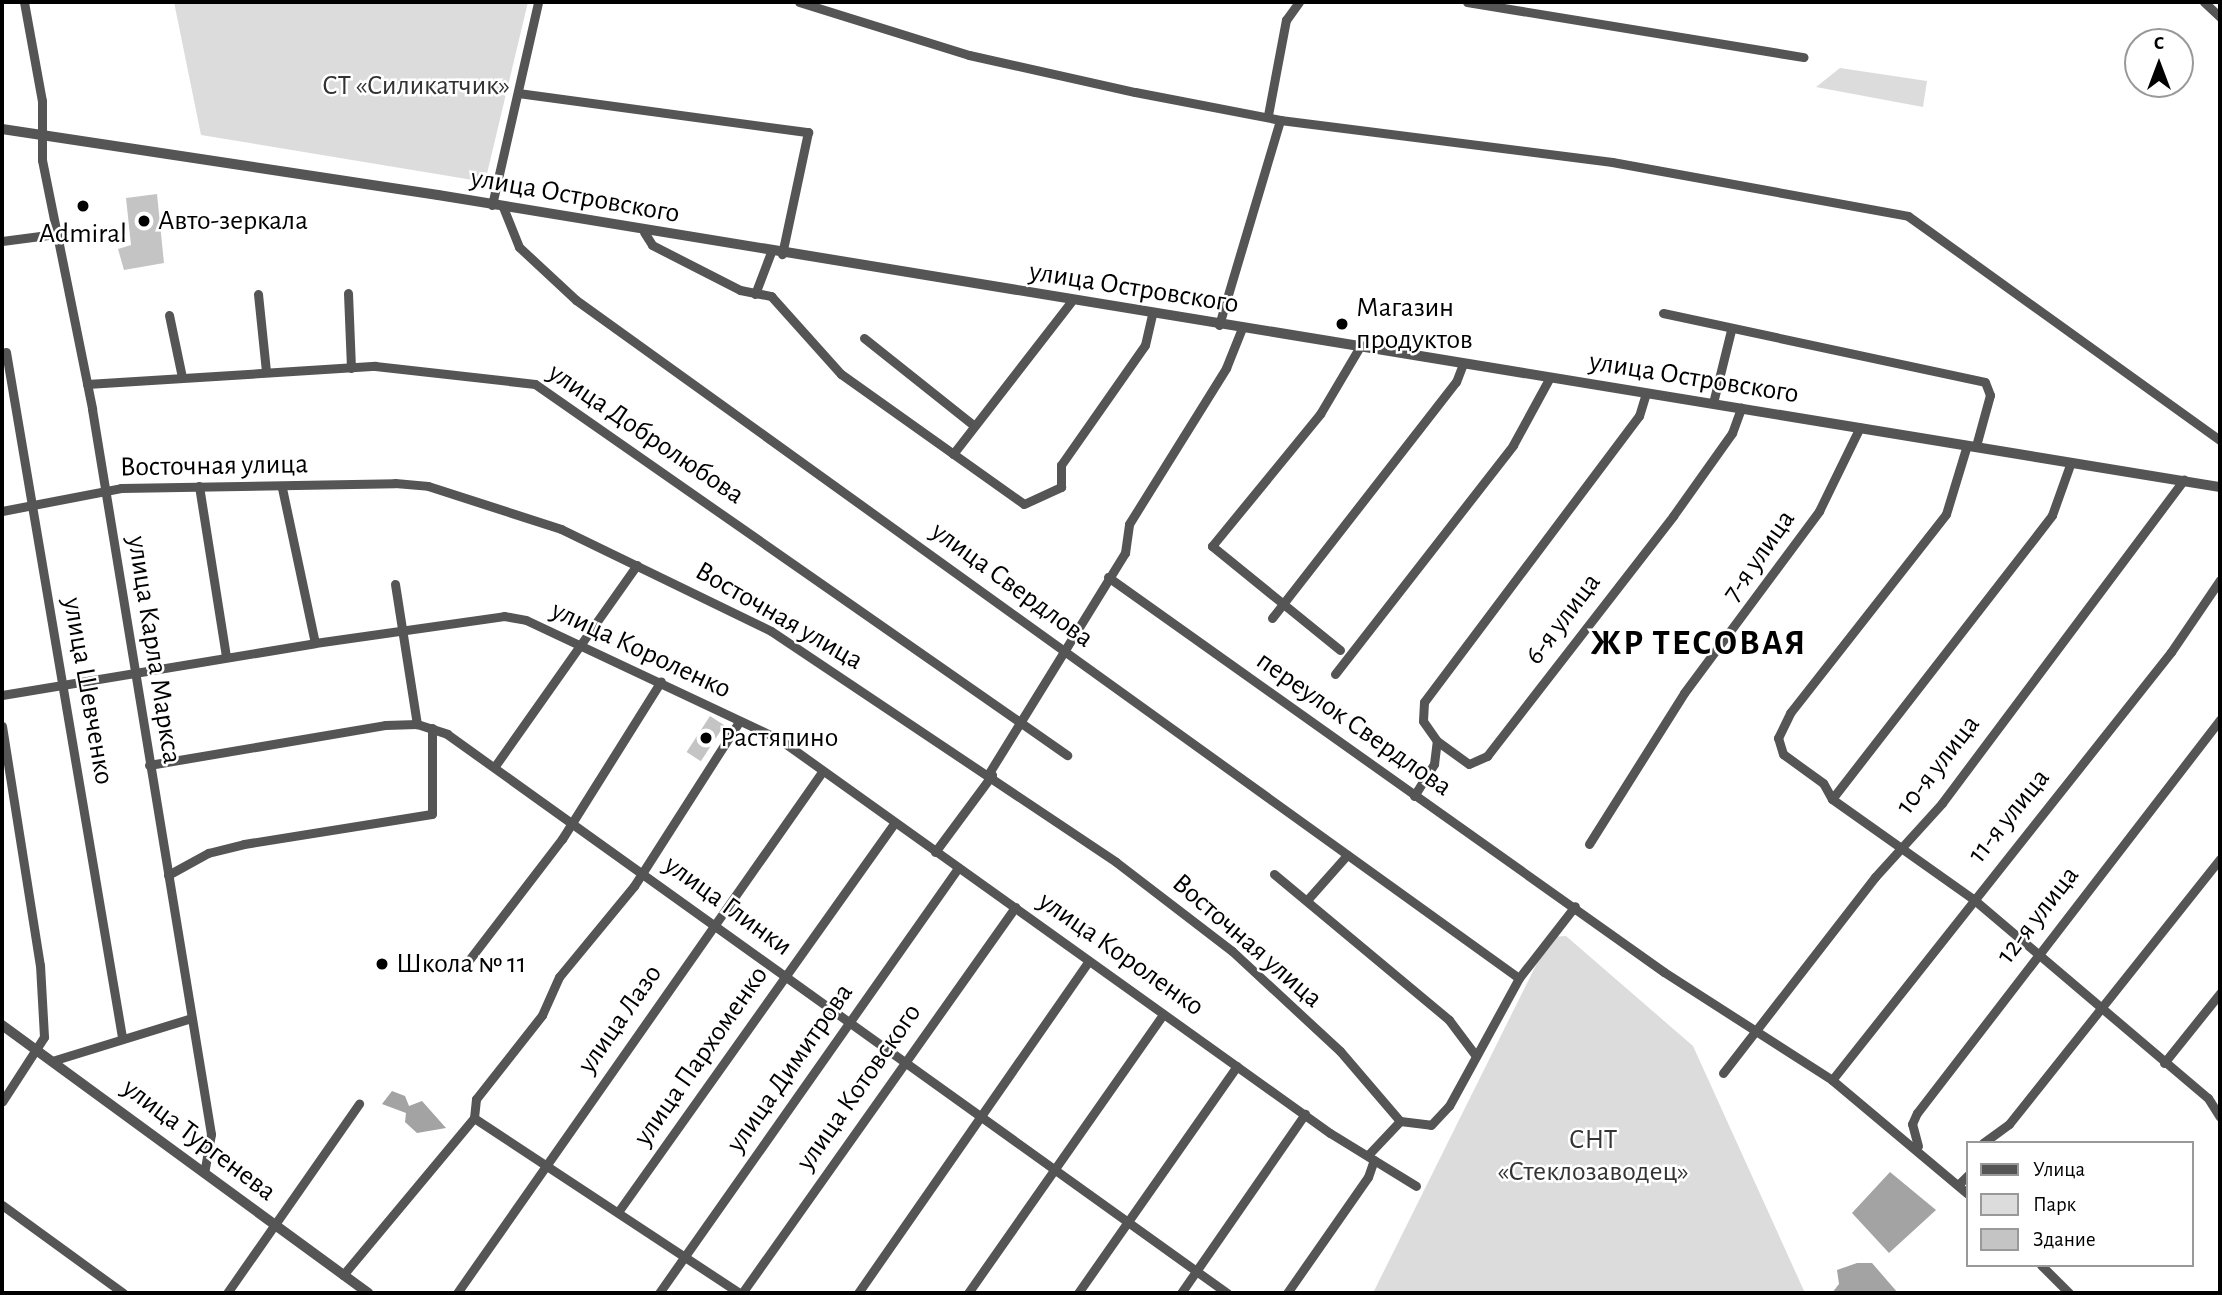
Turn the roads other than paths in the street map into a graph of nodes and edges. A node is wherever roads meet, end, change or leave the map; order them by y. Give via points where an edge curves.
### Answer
1 (23, 2) edge
2 (538, 2) edge
3 (799, 2) edge
4 (1298, 2) edge
5 (1467, 2) edge
6 (2204, 2) edge
7 (2220, 17) edge
8 (1804, 57) dead end
9 (518, 93) junction
10 (1268, 116) junction
11 (1280, 120) junction
12 (2, 129) edge
13 (40, 136) junction
14 (492, 205) junction
15 (503, 207) junction
16 (644, 232) junction
17 (56, 234) junction
18 (2, 241) edge
19 (776, 253) junction
20 (348, 293) dead end
21 (258, 294) dead end
22 (755, 294) junction
23 (1071, 302) junction
24 (1663, 313) dead end
25 (169, 315) dead end
26 (1152, 315) junction
27 (1219, 325) junction
28 (1241, 328) junction
29 (1731, 330) junction
30 (864, 338) dead end
31 (1359, 348) junction
32 (6, 352) dead end
33 (1463, 364) junction
34 (351, 368) junction
35 (266, 372) junction
36 (182, 377) junction
37 (1550, 377) junction
38 (87, 384) junction
39 (1646, 393) junction
40 (1713, 403) junction
41 (1741, 408) junction
42 (972, 424) junction
43 (1860, 427) junction
44 (2220, 440) edge
45 (1972, 446) junction
46 (953, 454) junction
47 (2071, 462) junction
48 (2184, 480) junction
49 (199, 486) junction
50 (2220, 487) edge
51 (282, 488) junction
52 (105, 490) junction
53 (34, 505) junction
54 (2, 511) edge
55 (637, 565) junction
56 (1108, 577) junction
57 (2220, 580) edge
58 (395, 584) dead end
59 (1283, 604) junction
60 (1272, 618) dead end
61 (402, 631) junction
62 (315, 643) junction
63 (582, 646) junction
64 (1062, 649) junction
65 (1339, 650) dead end
66 (226, 657) junction
67 (1335, 674) dead end
68 (134, 675) junction
69 (661, 681) junction
70 (61, 683) junction
71 (2, 695) edge
72 (2220, 719) edge
73 (738, 722) junction
74 (1018, 722) junction
75 (417, 724) junction
76 (2, 726) edge
77 (432, 728) junction
78 (1437, 741) junction
79 (1067, 755) dead end
80 (149, 765) junction
81 (495, 766) junction
82 (822, 772) junction
83 (990, 774) junction
84 (1414, 796) junction
85 (1832, 799) junction
86 (572, 823) junction
87 (894, 823) junction
88 (1589, 844) dead end
89 (1903, 849) junction
90 (935, 852) junction
91 (1347, 855) junction
92 (2220, 859) edge
93 (958, 868) junction
94 (641, 871) junction
95 (1274, 874) dead end
96 (168, 875) junction
97 (1972, 898) junction
98 (1308, 899) junction
99 (1015, 906) junction
100 (1575, 906) junction
101 (714, 924) junction
102 (2037, 953) junction
103 (469, 960) dead end
104 (1089, 961) junction
105 (785, 975) junction
106 (1519, 978) junction
107 (2220, 993) edge
108 (2101, 1006) junction
109 (1163, 1014) junction
110 (192, 1018) junction
111 (849, 1021) junction
112 (2, 1025) edge
113 (1760, 1028) junction
114 (122, 1037) junction
115 (35, 1049) junction
116 (1476, 1056) junction
117 (52, 1060) junction
118 (903, 1060) junction
119 (2164, 1063) junction
120 (1237, 1066) junction
121 (1723, 1073) dead end
122 (1832, 1080) junction
123 (2, 1101) edge
124 (359, 1104) dead end
125 (1305, 1114) junction
126 (981, 1116) junction
127 (2220, 1117) edge
128 (474, 1118) junction
129 (1401, 1121) junction
130 (1986, 1141) edge
131 (1919, 1148) junction
132 (1371, 1157) junction
133 (547, 1163) junction
134 (1056, 1169) junction
135 (204, 1172) junction
136 (1966, 1177) edge
137 (1958, 1185) junction
138 (1416, 1186) dead end
139 (1966, 1192) edge
140 (2, 1205) edge
141 (618, 1212) junction
142 (1126, 1222) junction
143 (275, 1225) junction
144 (684, 1258) junction
145 (2042, 1267) edge
146 (1195, 1272) junction
147 (342, 1275) junction
148 (123, 1293) edge
149 (227, 1293) edge
150 (368, 1293) edge
151 (457, 1293) edge
152 (659, 1293) edge
153 (741, 1293) edge
154 (858, 1293) edge
155 (968, 1293) edge
156 (1078, 1293) edge
157 (1181, 1293) edge
158 (1227, 1293) edge
159 (1287, 1293) edge
160 (2069, 1293) edge

1 - 13 street via 42,101
2 - 9 street
3 - 10 street via 1044,74
4 - 10 street via 1286,20
5 - 8 street
6 - 7 street
9 - 14 street
9 - 19 street via 808,132
10 - 11 street
11 - 27 street
11 - 44 street via 1560,154 1908,216
12 - 13 street, улица Островского
13 - 14 street, улица Островского
13 - 17 street, улица Карла Маркса
14 - 15 street, улица Островского
15 - 16 street, улица Островского
15 - 64 street, улица Свердлова via 519,247 576,300
16 - 19 street, улица Островского
16 - 22 street via 652,245
17 - 18 street
17 - 38 street, улица Карла Маркса
19 - 22 street
19 - 23 street, улица Островского
20 - 34 street
21 - 35 street
22 - 46 street via 771,296 841,374
23 - 26 street, улица Островского
23 - 42 street
24 - 29 street
25 - 36 street
26 - 27 street, улица Островского
26 - 46 street via 1145,345 1061,466 1062,487 1024,504
27 - 28 street, улица Островского
28 - 31 street, улица Островского
28 - 56 street via 1226,368 1126,534 1125,553
29 - 40 street
29 - 45 street via 1985,382 1990,396
30 - 42 street
31 - 33 street, улица Островского
31 - 59 street via 1314,422 1212,546
32 - 53 street, улица Шевченко
33 - 37 street, улица Островского
33 - 59 street via 1456,383
34 - 35 street, улица Добролюбова
34 - 74 street, улица Добролюбова via 496,375 543,387
35 - 36 street, улица Добролюбова
36 - 38 street, улица Добролюбова
37 - 39 street, улица Островского
37 - 67 street via 1513,444
38 - 52 street, улица Карла Маркса
39 - 40 street, улица Островского
39 - 78 street via 1639,416 1424,702 1423,721
40 - 41 street, улица Островского
41 - 43 street, улица Островского
41 - 78 street, 6-я улица via 1732,433 1673,516 1487,756 1469,764
42 - 46 street
43 - 45 street, улица Островского
43 - 88 street, 7-я улица via 1819,511 1684,693
45 - 47 street, улица Островского
45 - 85 street via 1946,514 1790,713 1778,738 1783,754 1823,783
47 - 48 street, улица Островского
47 - 85 street via 2046,524
48 - 50 street, улица Островского
48 - 89 street, 10-я улица
49 - 51 street, Восточная улица
49 - 52 street, Восточная улица
49 - 66 street
51 - 55 street, Восточная улица via 428,486 540,521
51 - 62 street
52 - 53 street, Восточная улица
52 - 68 street, улица Карла Маркса
53 - 54 street, Восточная улица
53 - 70 street, улица Шевченко
55 - 63 street
55 - 83 street, Восточная улица via 771,631
56 - 64 street
56 - 84 street, переулок Свердлова
57 - 97 street, 11-я улица via 2171,652
58 - 61 street
59 - 60 street
59 - 65 street
61 - 62 street, улица Короленко
61 - 63 street, улица Короленко via 504,616
61 - 75 street
62 - 66 street, улица Короленко
63 - 69 street, улица Короленко
63 - 81 street
64 - 74 street
64 - 91 street, улица Свердлова
66 - 68 street, улица Короленко
68 - 70 street, улица Короленко
68 - 80 street, улица Карла Маркса
69 - 73 street, улица Короленко
69 - 86 street
70 - 71 street, улица Короленко
70 - 114 street, улица Шевченко
72 - 102 street, 12-я улица
73 - 82 street, улица Короленко via 779,739
73 - 94 street
74 - 79 street, улица Добролюбова
74 - 83 street
75 - 77 street, улица Глинки
75 - 80 street, улица Глинки
76 - 115 street via 40,965 44,1037
77 - 81 street, улица Глинки
77 - 96 street via 432,814 244,844 208,853
78 - 84 street via 1434,764
80 - 96 street, улица Карла Маркса
81 - 86 street, улица Глинки
82 - 87 street, улица Короленко
82 - 101 street, улица Лазо
83 - 90 street
83 - 129 street, Восточная улица via 1212,934 1339,1051
84 - 100 street, переулок Свердлова
85 - 89 street
86 - 94 street, улица Глинки
86 - 103 street
87 - 90 street, улица Короленко
87 - 105 street, улица Пархоменко
89 - 97 street
89 - 113 street, 10-я улица
90 - 93 street, улица Короленко
91 - 98 street
91 - 106 street, улица Свердлова
92 - 108 street
93 - 99 street, улица Короленко
93 - 111 street, улица Димитрова
94 - 101 street, улица Глинки
94 - 128 street via 476,1099
95 - 98 street
96 - 110 street, улица Карла Маркса
97 - 102 street
97 - 122 street, 11-я улица
98 - 116 street via 1449,1020
99 - 104 street, улица Короленко
99 - 118 street, улица Котовского
100 - 106 street
100 - 113 street, переулок Свердлова via 1664,972
101 - 105 street, улица Глинки
101 - 133 street, улица Лазо
102 - 108 street
102 - 131 street, 12-я улица via 1917,1113 1912,1125
104 - 109 street, улица Короленко
104 - 126 street
105 - 111 street, улица Глинки
105 - 141 street, улица Пархоменко
106 - 116 street
107 - 119 street
108 - 119 street
108 - 130 street via 2009,1124
109 - 120 street, улица Короленко
109 - 134 street
110 - 114 street
110 - 135 street, улица Карла Маркса via 211,1134
111 - 118 street, улица Глинки
111 - 144 street, улица Димитрова
112 - 115 street, улица Тургенева
113 - 121 street, 10-я улица
113 - 122 street, переулок Свердлова
114 - 117 street
115 - 117 street, улица Тургенева
115 - 123 street
116 - 129 street via 1431,1125
117 - 135 street, улица Тургенева
118 - 126 street, улица Глинки
118 - 153 street, улица Котовского
119 - 127 street via 2208,1098
120 - 125 street, улица Короленко
120 - 142 street
122 - 131 street, переулок Свердлова
124 - 143 street
125 - 132 street, улица Короленко
125 - 146 street
126 - 134 street, улица Глинки
126 - 154 street
128 - 133 street
128 - 147 street
129 - 132 street
131 - 137 street, переулок Свердлова
132 - 138 street, улица Короленко
132 - 159 street via 1368,1177
133 - 141 street
133 - 151 street, улица Лазо
134 - 142 street, улица Глинки
134 - 155 street
135 - 143 street, улица Тургенева
136 - 137 street
137 - 139 street, переулок Свердлова
140 - 148 street
141 - 144 street
142 - 146 street, улица Глинки
142 - 156 street
143 - 147 street, улица Тургенева
143 - 149 street
144 - 152 street, улица Димитрова
144 - 153 street
145 - 160 street
146 - 157 street
146 - 158 street, улица Глинки
147 - 150 street, улица Тургенева

